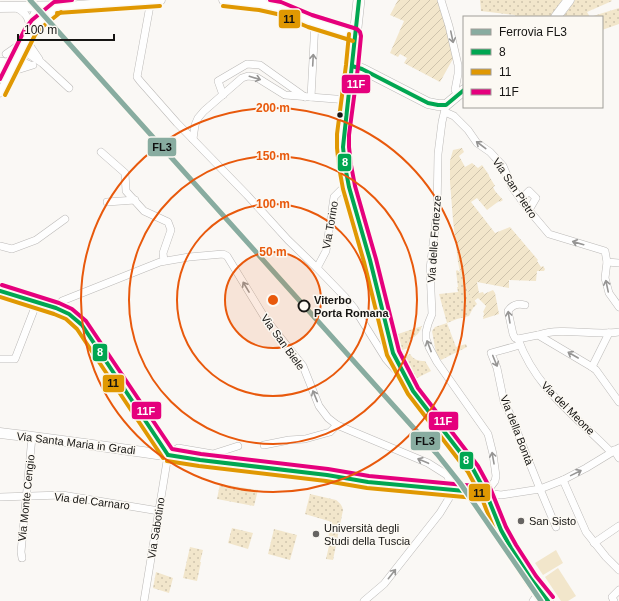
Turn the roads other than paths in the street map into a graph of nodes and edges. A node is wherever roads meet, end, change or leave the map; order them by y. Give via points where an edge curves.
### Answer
1 (154, 0) edge
2 (224, 0) edge
3 (359, 0) edge
4 (441, 0) edge
5 (569, 0) edge
6 (36, 5) edge
7 (14, 7) junction
8 (57, 7) junction
9 (0, 8) edge
10 (557, 16) edge
11 (315, 22) junction
12 (34, 23) junction
13 (355, 35) junction
14 (26, 40) junction
15 (3, 56) edge
16 (17, 56) junction
17 (0, 61) edge
18 (42, 63) junction
19 (30, 65) junction
20 (352, 66) junction
21 (0, 67) edge
22 (5, 82) junction
23 (68, 88) dead end
24 (0, 93) edge
25 (461, 93) edge
26 (223, 95) junction
27 (309, 97) junction
28 (348, 100) junction
29 (445, 109) junction
30 (193, 139) junction
31 (102, 152) dead end
32 (349, 187) junction
33 (521, 199) junction
34 (134, 200) junction
35 (107, 202) dead end
36 (529, 210) junction
37 (65, 219) dead end
38 (0, 246) edge
39 (164, 261) junction
40 (607, 262) junction
41 (619, 263) edge
42 (317, 268) junction
43 (0, 291) edge
44 (37, 302) junction
45 (525, 305) dead end
46 (619, 307) edge
47 (56, 308) junction
48 (619, 332) edge
49 (609, 333) junction
50 (538, 335) junction
51 (519, 342) junction
52 (0, 359) edge
53 (592, 367) junction
54 (411, 387) junction
55 (619, 402) edge
56 (336, 425) junction
57 (0, 434) edge
58 (32, 437) junction
59 (264, 445) dead end
60 (238, 446) dead end
61 (614, 450) edge
62 (168, 455) junction
63 (619, 458) edge
64 (563, 480) junction
65 (540, 489) junction
66 (454, 490) junction
67 (486, 493) junction
68 (0, 497) edge
69 (27, 497) junction
70 (159, 511) junction
71 (619, 526) edge
72 (556, 527) dead end
73 (594, 543) junction
74 (22, 558) dead end
75 (616, 566) edge
76 (619, 590) edge
77 (540, 591) junction
78 (144, 601) edge
79 (364, 601) edge
80 (533, 601) edge
81 (548, 601) edge
82 (614, 601) edge

1 - 8 main road
1 - 30 street via 137,77
2 - 11 main road via 279,8
3 - 13 main road
4 -> 25 street via 458,65 455,90
5 - 10 main road
6 - 7 main road
6 - 8 main road
6 - 12 street
7 - 9 main road
7 - 12 street via 24,11
8 - 12 street
11 - 13 main road
27 -> 11 street
12 - 14 street
13 - 20 main road
14 - 15 street
14 - 16 street
14 - 18 street
15 - 16 street
16 - 17 street via 6,62
16 - 18 street via 27,53
16 - 19 street
16 - 22 street
18 - 19 street
18 - 23 street
19 - 22 street via 17,70
20 - 28 main road
20 - 29 main road
21 - 22 street
22 - 24 street
25 - 29 main road
26 -> 27 street via 242,78 248,76 256,77 285,95
26 - 27 street via 218,81 247,64 260,65
26 - 30 street via 198,118
27 - 28 street
28 - 32 main road via 343,147
33 -> 29 street, Via San Pietro via 512,187 503,166
67 -> 29 street, Via delle Fortezze via 496,476 488,434 437,362 426,339 432,314 430,269 437,212 438,154
30 - 42 street
31 - 34 street via 125,173 126,191
32 - 42 street, Via Torino via 340,190 334,197 326,251
32 - 54 main road via 393,352
33 - 36 street, Via San Pietro
33 - 36 street via 529,191 536,198
34 - 35 street
34 - 39 street via 144,211 168,222 171,230 163,252
40 -> 36 street, Via San Pietro via 605,251 549,234
37 - 38 street via 36,240 12,249
39 - 47 street, Via San Biele via 62,301
56 -> 39 street, Via San Biele via 319,406 303,366 265,318 227,256 223,254
40 - 41 street
46 -> 40 street via 609,293 605,278
42 - 54 street via 354,308 386,359
43 - 44 street
44 - 47 street
44 - 52 street via 15,359
51 -> 45 street, Via del Meone via 513,334 508,311 510,307
47 - 62 street via 69,314 82,325
48 - 49 street
49 - 50 street via 560,331
49 - 53 street
50 - 51 street
53 -> 50 street
51 - 61 street, Via del Meone via 545,387 598,439
51 -> 65 street, Via della Bontà via 491,353 504,402
53 - 55 street
54 - 67 main road via 473,469
56 - 59 street via 330,432
66 -> 56 street, Via San Biele via 447,475 428,463
57 - 58 main road, Via Santa Maria in Gradi
58 - 62 main road, Via Santa Maria in Gradi
58 - 69 street, Via Monte Cengio
60 - 62 street via 213,454 178,448
61 - 63 street, Via del Meone
64 -> 61 street
62 - 66 main road, Via Santa Maria in Gradi via 368,482
62 - 70 street, Via Sabotino
64 - 65 street
64 - 73 street via 586,532
65 - 67 street via 501,495
65 - 72 street
66 - 67 main road, Via Santa Maria in Gradi
79 -> 66 street via 384,584 440,513
67 - 77 main road via 501,530
68 - 69 street, Via del Carnaro
69 - 70 street, Via del Carnaro via 62,496
69 - 74 street, Via Monte Cengio
70 - 78 street, Via Sabotino
71 - 73 street
73 - 75 street
76 - 82 street via 612,597
77 - 80 street
77 - 81 main road

